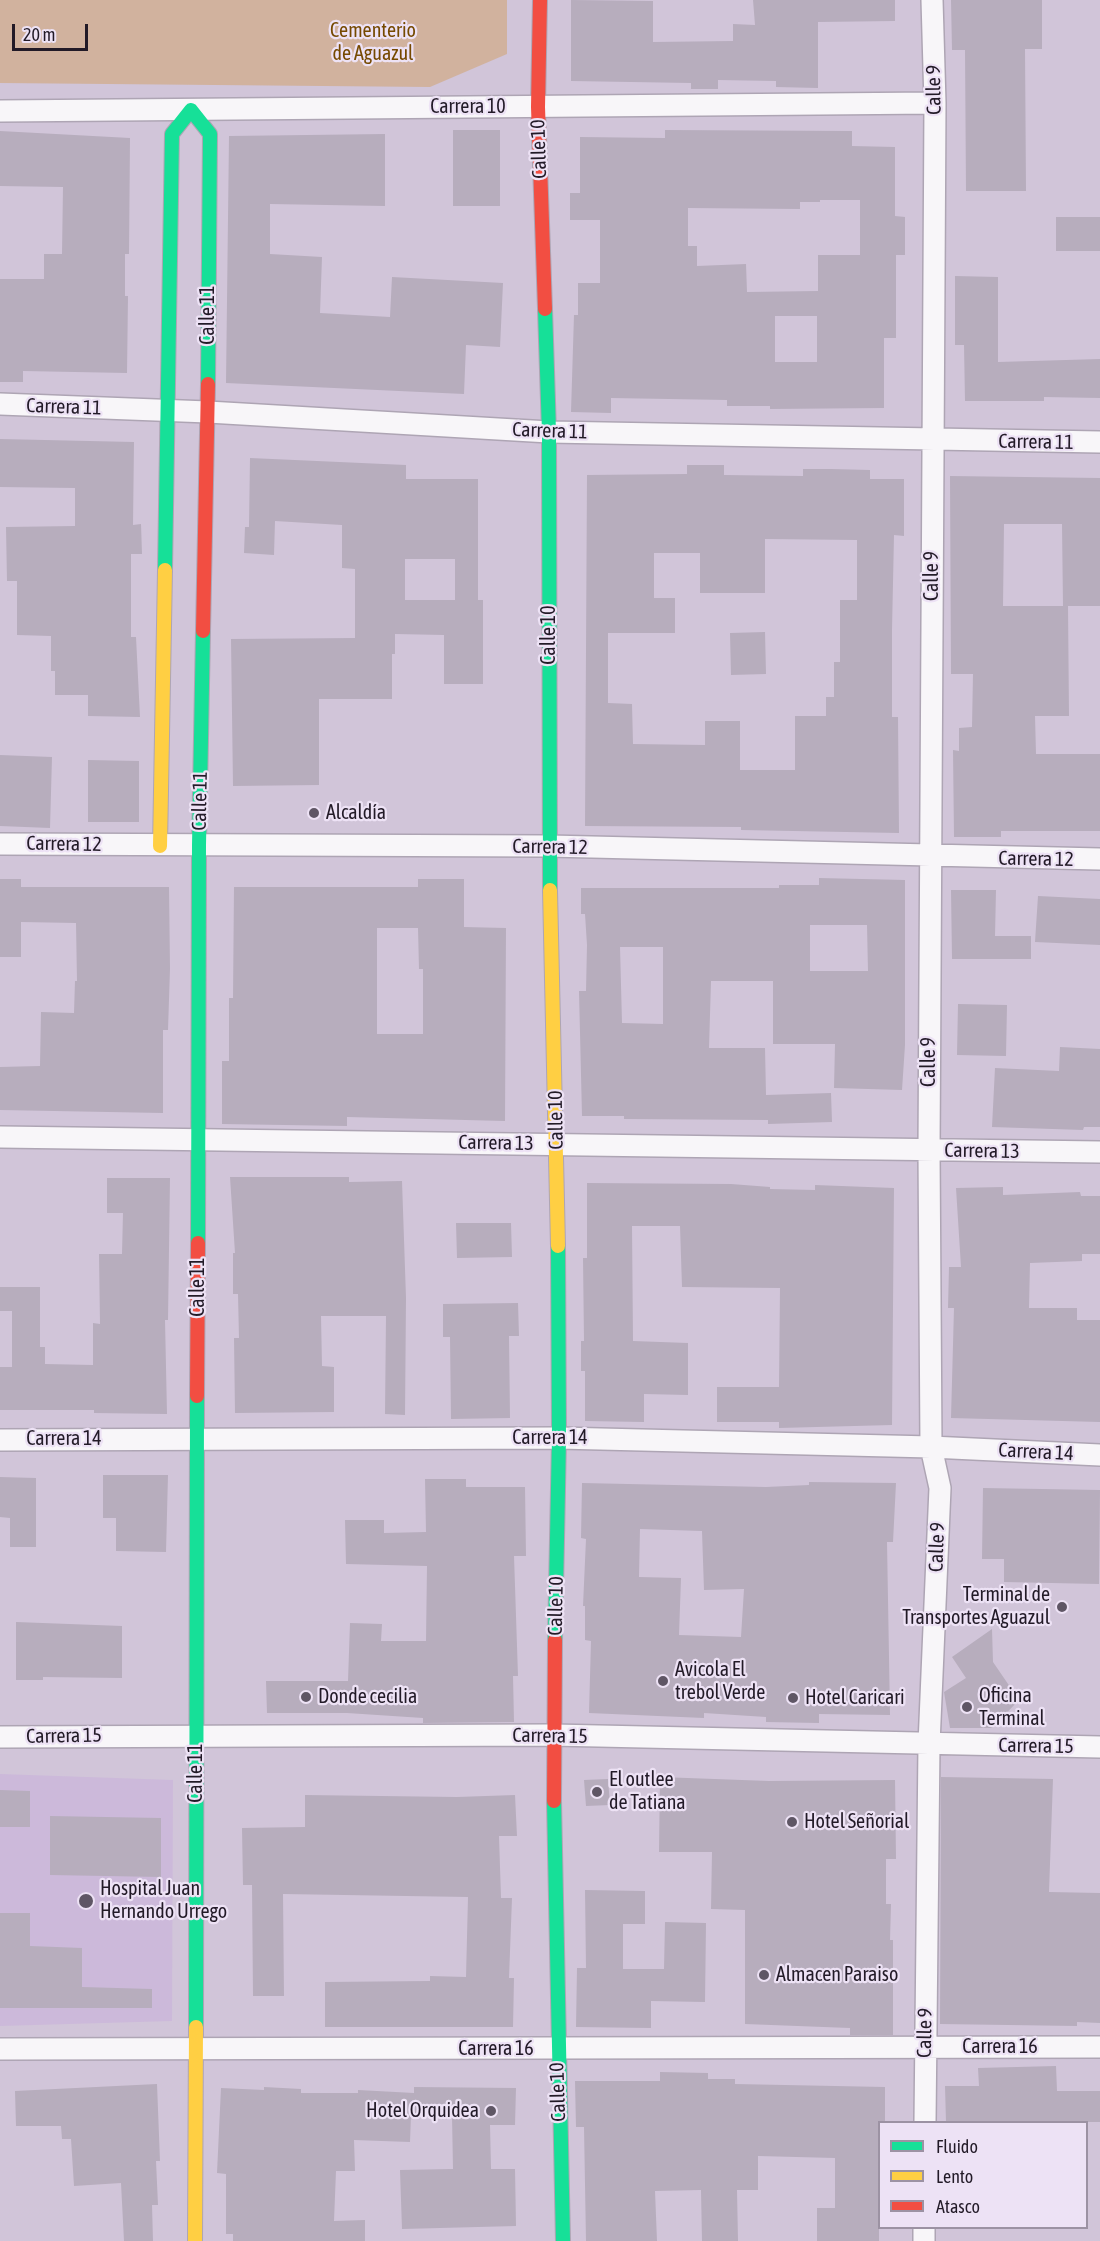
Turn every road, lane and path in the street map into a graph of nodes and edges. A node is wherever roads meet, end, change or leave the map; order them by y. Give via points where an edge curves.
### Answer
1 (540, 0) edge
2 (932, 0) edge
3 (935, 104) junction
4 (538, 107) junction
5 (191, 110) junction
6 (0, 111) edge
7 (0, 404) edge
8 (167, 411) junction
9 (208, 412) junction
10 (549, 432) junction
11 (933, 441) junction
12 (1100, 442) edge
13 (0, 844) edge
14 (199, 845) junction
15 (160, 846) junction
16 (549, 846) junction
17 (930, 857) junction
18 (1100, 860) edge
19 (0, 1137) edge
20 (198, 1139) junction
21 (557, 1143) junction
22 (928, 1150) junction
23 (1100, 1152) edge
24 (559, 1438) junction
25 (197, 1439) junction
26 (0, 1440) edge
27 (931, 1447) junction
28 (1100, 1455) edge
29 (196, 1735) junction
30 (553, 1735) junction
31 (0, 1737) edge
32 (929, 1744) junction
33 (1100, 1746) edge
34 (925, 2047) junction
35 (1100, 2047) edge
36 (0, 2049) edge
37 (196, 2049) junction
38 (557, 2049) junction
39 (925, 2121) edge
40 (195, 2241) edge
41 (562, 2241) edge

1 - 4 street, Calle 10
2 - 3 street, Calle 9
3 - 4 street, Carrera 10
3 - 11 street, Calle 9
4 - 5 street, Carrera 10
4 - 10 street, Calle 10
5 - 6 street, Carrera 10
5 - 8 street, Calle 11 via 171,134
5 - 9 street, Calle 11 via 210,134
7 - 8 street, Carrera 11
8 - 9 street, Carrera 11
8 - 15 street, Calle 11
9 - 10 street, Carrera 11
9 - 14 street, Calle 11
10 - 11 street, Carrera 11
10 - 16 street, Calle 10
11 - 12 street, Carrera 11
11 - 17 street, Calle 9
13 - 15 street, Carrera 12
14 - 15 street, Carrera 12
14 - 16 street, Carrera 12
14 - 20 street, Calle 11
16 - 17 street, Carrera 12
16 - 21 street, Calle 10
17 - 18 street, Carrera 12
17 - 22 street, Calle 9
19 - 20 street, Carrera 13
20 - 21 street, Carrera 13
20 - 25 street, Calle 11
21 - 22 street, Carrera 13
21 - 24 street, Calle 10
22 - 23 street, Carrera 13
22 - 27 street, Calle 9
24 - 25 street, Carrera 14
24 - 27 street, Carrera 14
24 - 30 street, Calle 10
25 - 26 street, Carrera 14
25 - 29 street, Calle 11
27 - 28 street, Carrera 14
27 - 32 street, Calle 9 via 940,1488
29 - 30 street, Carrera 15
29 - 31 street, Carrera 15
29 - 37 street, Calle 11
30 - 32 street, Carrera 15
30 - 38 street, Calle 10
32 - 33 street, Carrera 15
32 - 34 street, Calle 9
34 - 35 street, Carrera 16
34 - 38 street, Carrera 16
34 - 39 street, Calle 9
36 - 37 street, Carrera 16
37 - 38 street, Carrera 16
37 - 40 street, Calle 11
38 - 41 street, Calle 10

